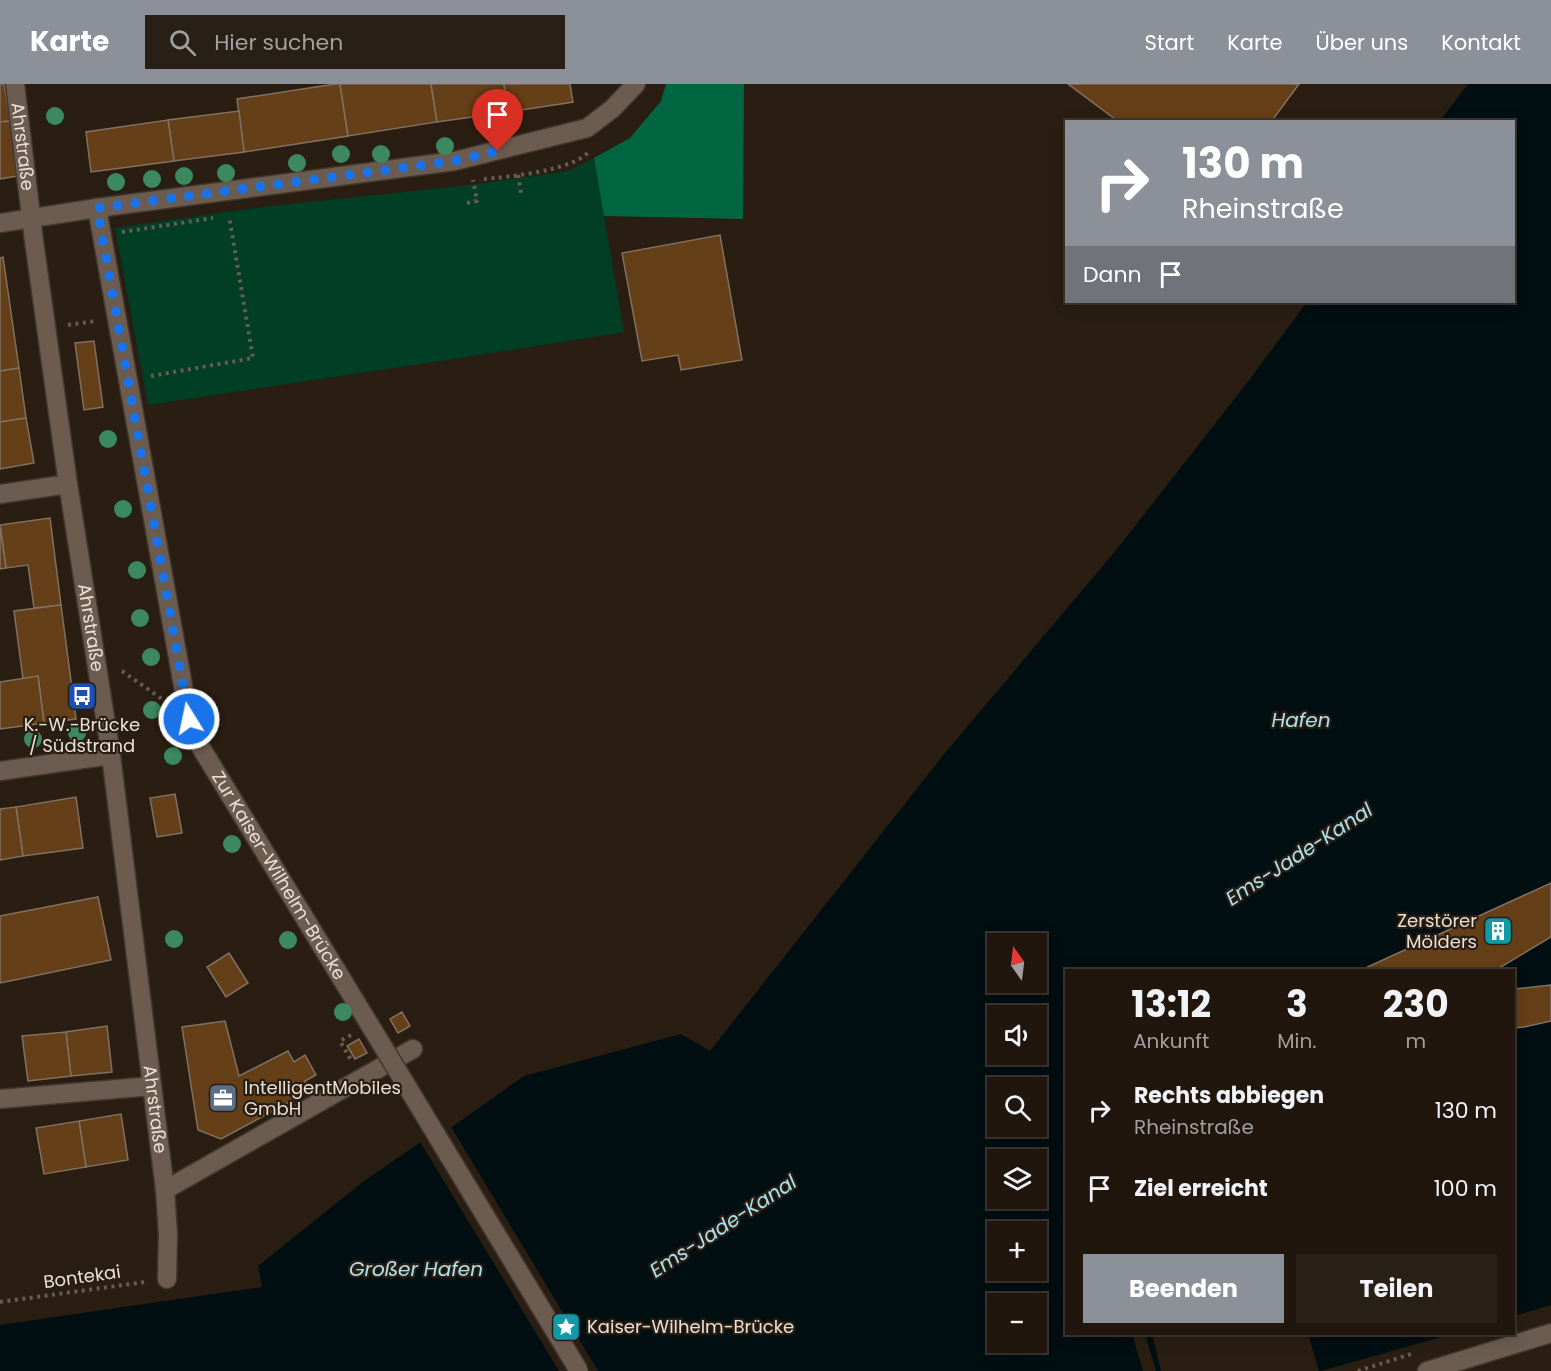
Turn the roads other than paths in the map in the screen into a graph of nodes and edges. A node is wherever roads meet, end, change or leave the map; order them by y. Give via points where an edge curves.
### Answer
1 (15, 84) edge
2 (636, 84) edge
3 (97, 208) junction
4 (31, 218) junction
5 (0, 223) edge
6 (68, 484) junction
7 (0, 494) edge
8 (111, 755) junction
9 (0, 771) edge
10 (413, 1049) dead end
11 (152, 1086) junction
12 (0, 1099) edge
13 (165, 1190) junction
14 (167, 1279) road end
15 (1551, 1333) edge
16 (579, 1371) edge
17 (1427, 1371) edge

1 - 4 street, Ahrstraße
2 - 3 street via 587,128 466,158
3 - 4 street
3 - 16 street, Zur Kaiser-Wilhelm-Brücke, bridge via 189,719 200,746
4 - 5 street
4 - 6 street, Ahrstraße
6 - 7 street
6 - 8 street, Ahrstraße
8 - 9 street
8 - 11 street, Ahrstraße
10 - 13 street
11 - 12 street
11 - 13 street, Ahrstraße
13 - 14 street, Ahrstraße
15 - 17 street

